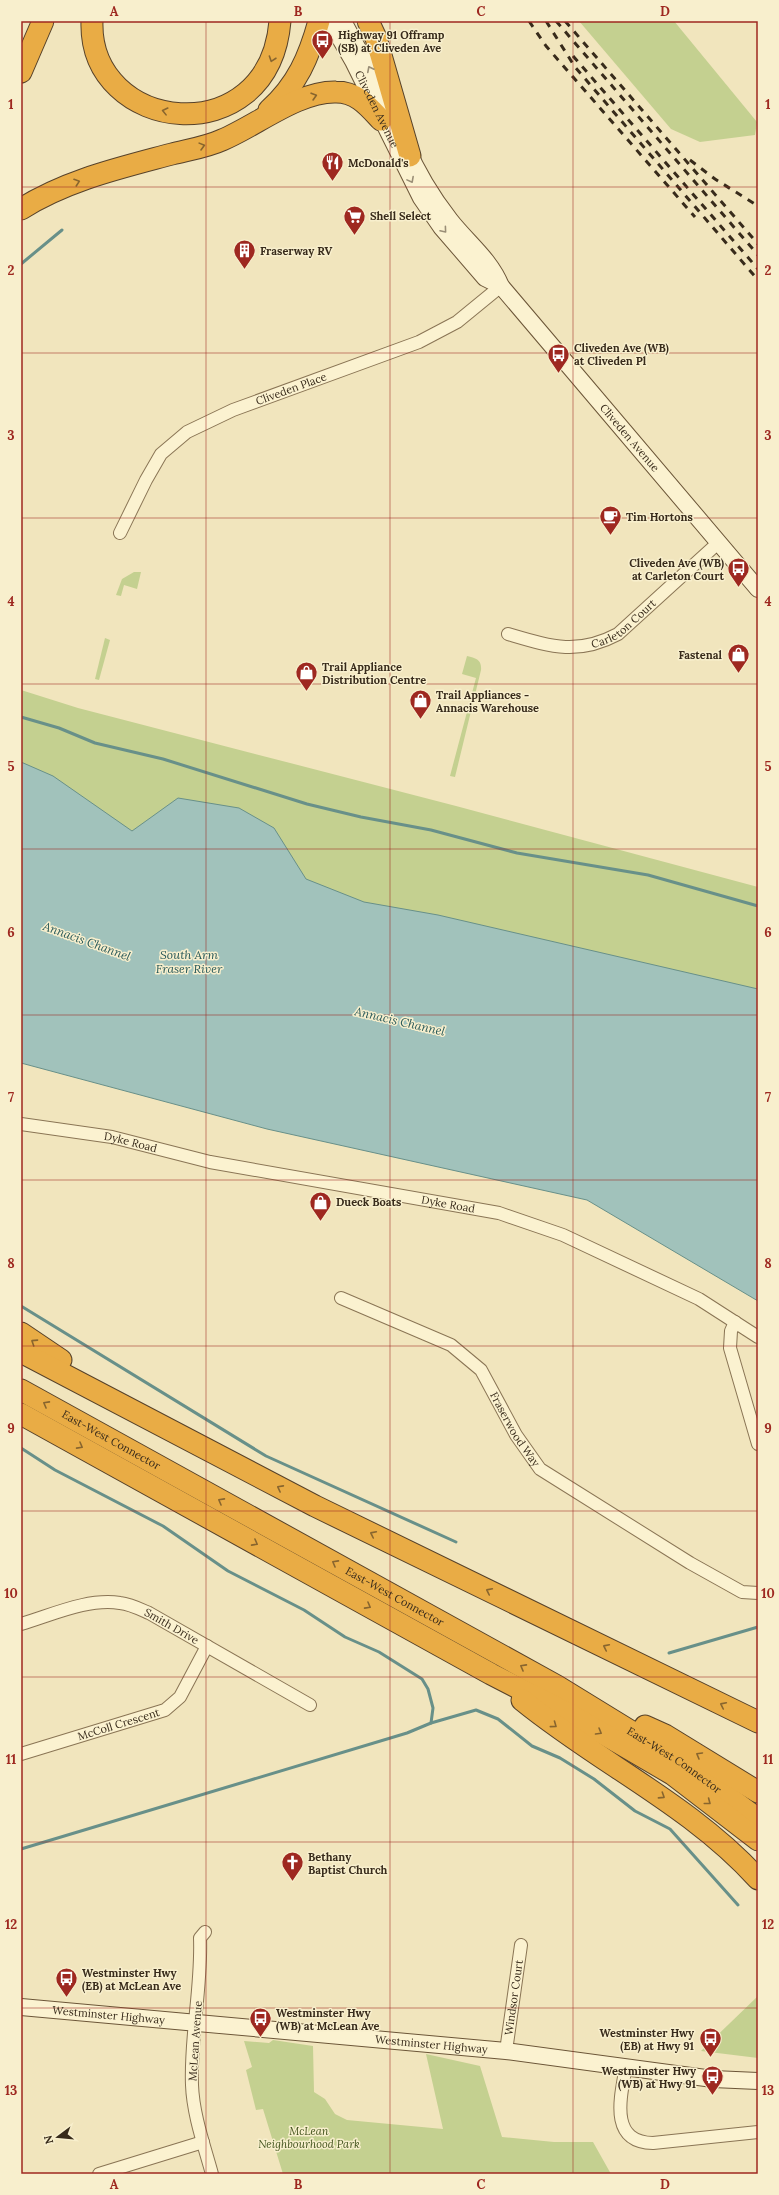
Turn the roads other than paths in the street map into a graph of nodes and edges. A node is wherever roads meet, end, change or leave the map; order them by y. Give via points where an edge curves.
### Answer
1 (39, 21) edge
2 (43, 21) edge
3 (92, 21) edge
4 (280, 21) edge
5 (319, 21) edge
6 (330, 21) edge
7 (343, 21) edge
8 (368, 21) edge
9 (21, 50) edge
10 (21, 72) edge
11 (381, 120) junction
12 (253, 124) junction
13 (410, 156) junction
14 (41, 196) junction
15 (21, 209) edge
16 (21, 218) edge
17 (501, 286) junction
18 (120, 533) dead end
19 (718, 543) junction
20 (758, 589) edge
21 (508, 634) dead end
22 (21, 1124) edge
23 (341, 1298) dead end
24 (735, 1322) junction
25 (21, 1333) edge
26 (758, 1337) edge
27 (21, 1352) edge
28 (21, 1390) edge
29 (21, 1414) edge
30 (160, 1424) junction
31 (758, 1444) edge
32 (758, 1593) edge
33 (21, 1624) edge
34 (207, 1646) junction
35 (491, 1674) junction
36 (557, 1686) junction
37 (310, 1705) dead end
38 (758, 1722) edge
39 (21, 1754) edge
40 (758, 1792) edge
41 (758, 1819) edge
42 (758, 1840) edge
43 (758, 1879) edge
44 (205, 1932) dead end
45 (521, 1945) dead end
46 (21, 2007) edge
47 (196, 2023) junction
48 (506, 2051) junction
49 (626, 2066) junction
50 (758, 2081) edge
51 (758, 2132) edge
52 (203, 2142) junction
53 (99, 2174) edge
54 (212, 2174) edge

1 - 9 highway
2 - 10 highway
4 -> 3 highway via 278,40 269,65 253,88 232,104 205,113 177,114 150,107 126,94 102,68 92,33
5 - 12 highway via 303,70 280,101
6 - 11 street, Cliveden Avenue via 353,61
13 -> 7 street, Cliveden Avenue via 393,114
8 - 13 highway via 376,38
12 -> 11 highway via 301,100 336,92 362,100
11 -> 17 street, Cliveden Avenue via 421,198 441,227 485,278
14 -> 12 highway via 103,173 221,141
13 - 17 street, Cliveden Avenue via 451,221 494,270
14 - 15 highway
14 - 16 highway
17 - 18 street, Cliveden Place via 457,322 419,342 233,410 187,432 161,454
17 - 19 street, Cliveden Avenue
19 - 20 street, Cliveden Avenue
19 - 21 street, Carleton Court via 618,634 604,642 554,648
22 - 24 street, Dyke Road via 112,1137 210,1162 499,1213 563,1235 699,1299
23 - 32 street, Fraserwood Way via 451,1345 482,1370 516,1435 540,1469 690,1563 742,1592
24 - 26 street, Dyke Road
24 - 31 street via 731,1331 730,1348
30 -> 25 highway
27 - 30 highway
36 -> 28 highway, East-West Connector
29 -> 35 highway, East-West Connector
38 -> 30 highway via 315,1506
33 - 34 street, Smith Drive via 86,1605 120,1603 149,1613
34 - 37 street, Smith Drive
34 - 39 street, McColl Crescent via 180,1697 165,1710
35 -> 42 highway, East-West Connector via 571,1715 672,1774
35 -> 43 highway via 553,1725 672,1803 735,1854
40 -> 36 highway via 665,1735
36 - 41 highway, East-West Connector via 684,1764
44 - 47 street, McLean Avenue via 200,1938
45 - 48 street, Windsor Court
46 - 47 street, Westminster Highway
47 - 48 street, Westminster Highway
47 - 52 street, McLean Avenue via 192,2087
48 - 49 street, Westminster Highway
49 - 50 street, Westminster Highway via 713,2079
49 - 51 street via 620,2121 631,2138 653,2143
52 - 53 street
52 - 54 street, McLean Avenue

